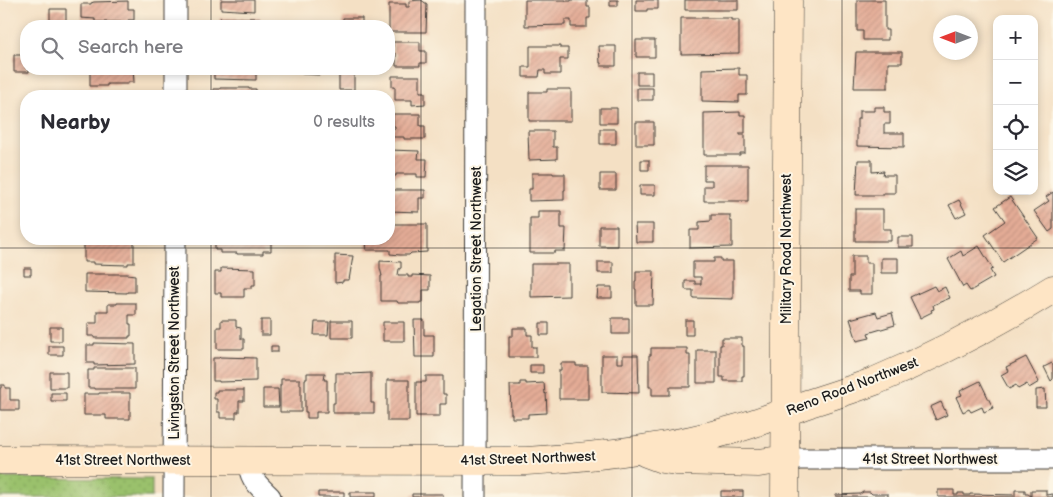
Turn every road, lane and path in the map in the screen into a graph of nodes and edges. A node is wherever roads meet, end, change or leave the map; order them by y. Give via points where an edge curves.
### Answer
1 (176, 0) edge
2 (476, 0) edge
3 (788, 0) edge
4 (176, 20) edge
5 (176, 75) edge
6 (176, 90) edge
7 (175, 245) edge
8 (1053, 289) edge
9 (786, 412) junction
10 (749, 424) junction
11 (638, 450) junction
12 (174, 459) junction
13 (248, 459) junction
14 (786, 459) junction
15 (1053, 459) edge
16 (0, 460) edge
17 (475, 461) junction
18 (174, 497) edge
19 (270, 497) edge
20 (475, 497) edge
21 (785, 497) edge

1 - 4 street
2 - 17 street, Legation Street Northwest
3 - 9 main road, Military Road Northwest
5 - 6 street
7 - 12 street, Livingston Street Northwest
8 - 9 main road, Reno Road Northwest via 926,358
9 - 10 main road, Reno Road Northwest
9 - 14 main road, Military Road Northwest
10 - 11 main road, Reno Road Northwest
10 - 14 main road via 779,448
11 - 14 main road, 41st Street Northwest via 671,461 759,463
11 - 17 main road, 41st Street Northwest via 562,459
12 - 13 main road, 41st Street Northwest
12 - 16 main road, 41st Street Northwest
12 - 18 street, Livingston Street Northwest
13 - 17 main road, 41st Street Northwest
13 - 19 street via 252,479
14 - 15 street, 41st Street Northwest
14 - 21 main road, Military Road Northwest
17 - 20 street, Legation Street Northwest

